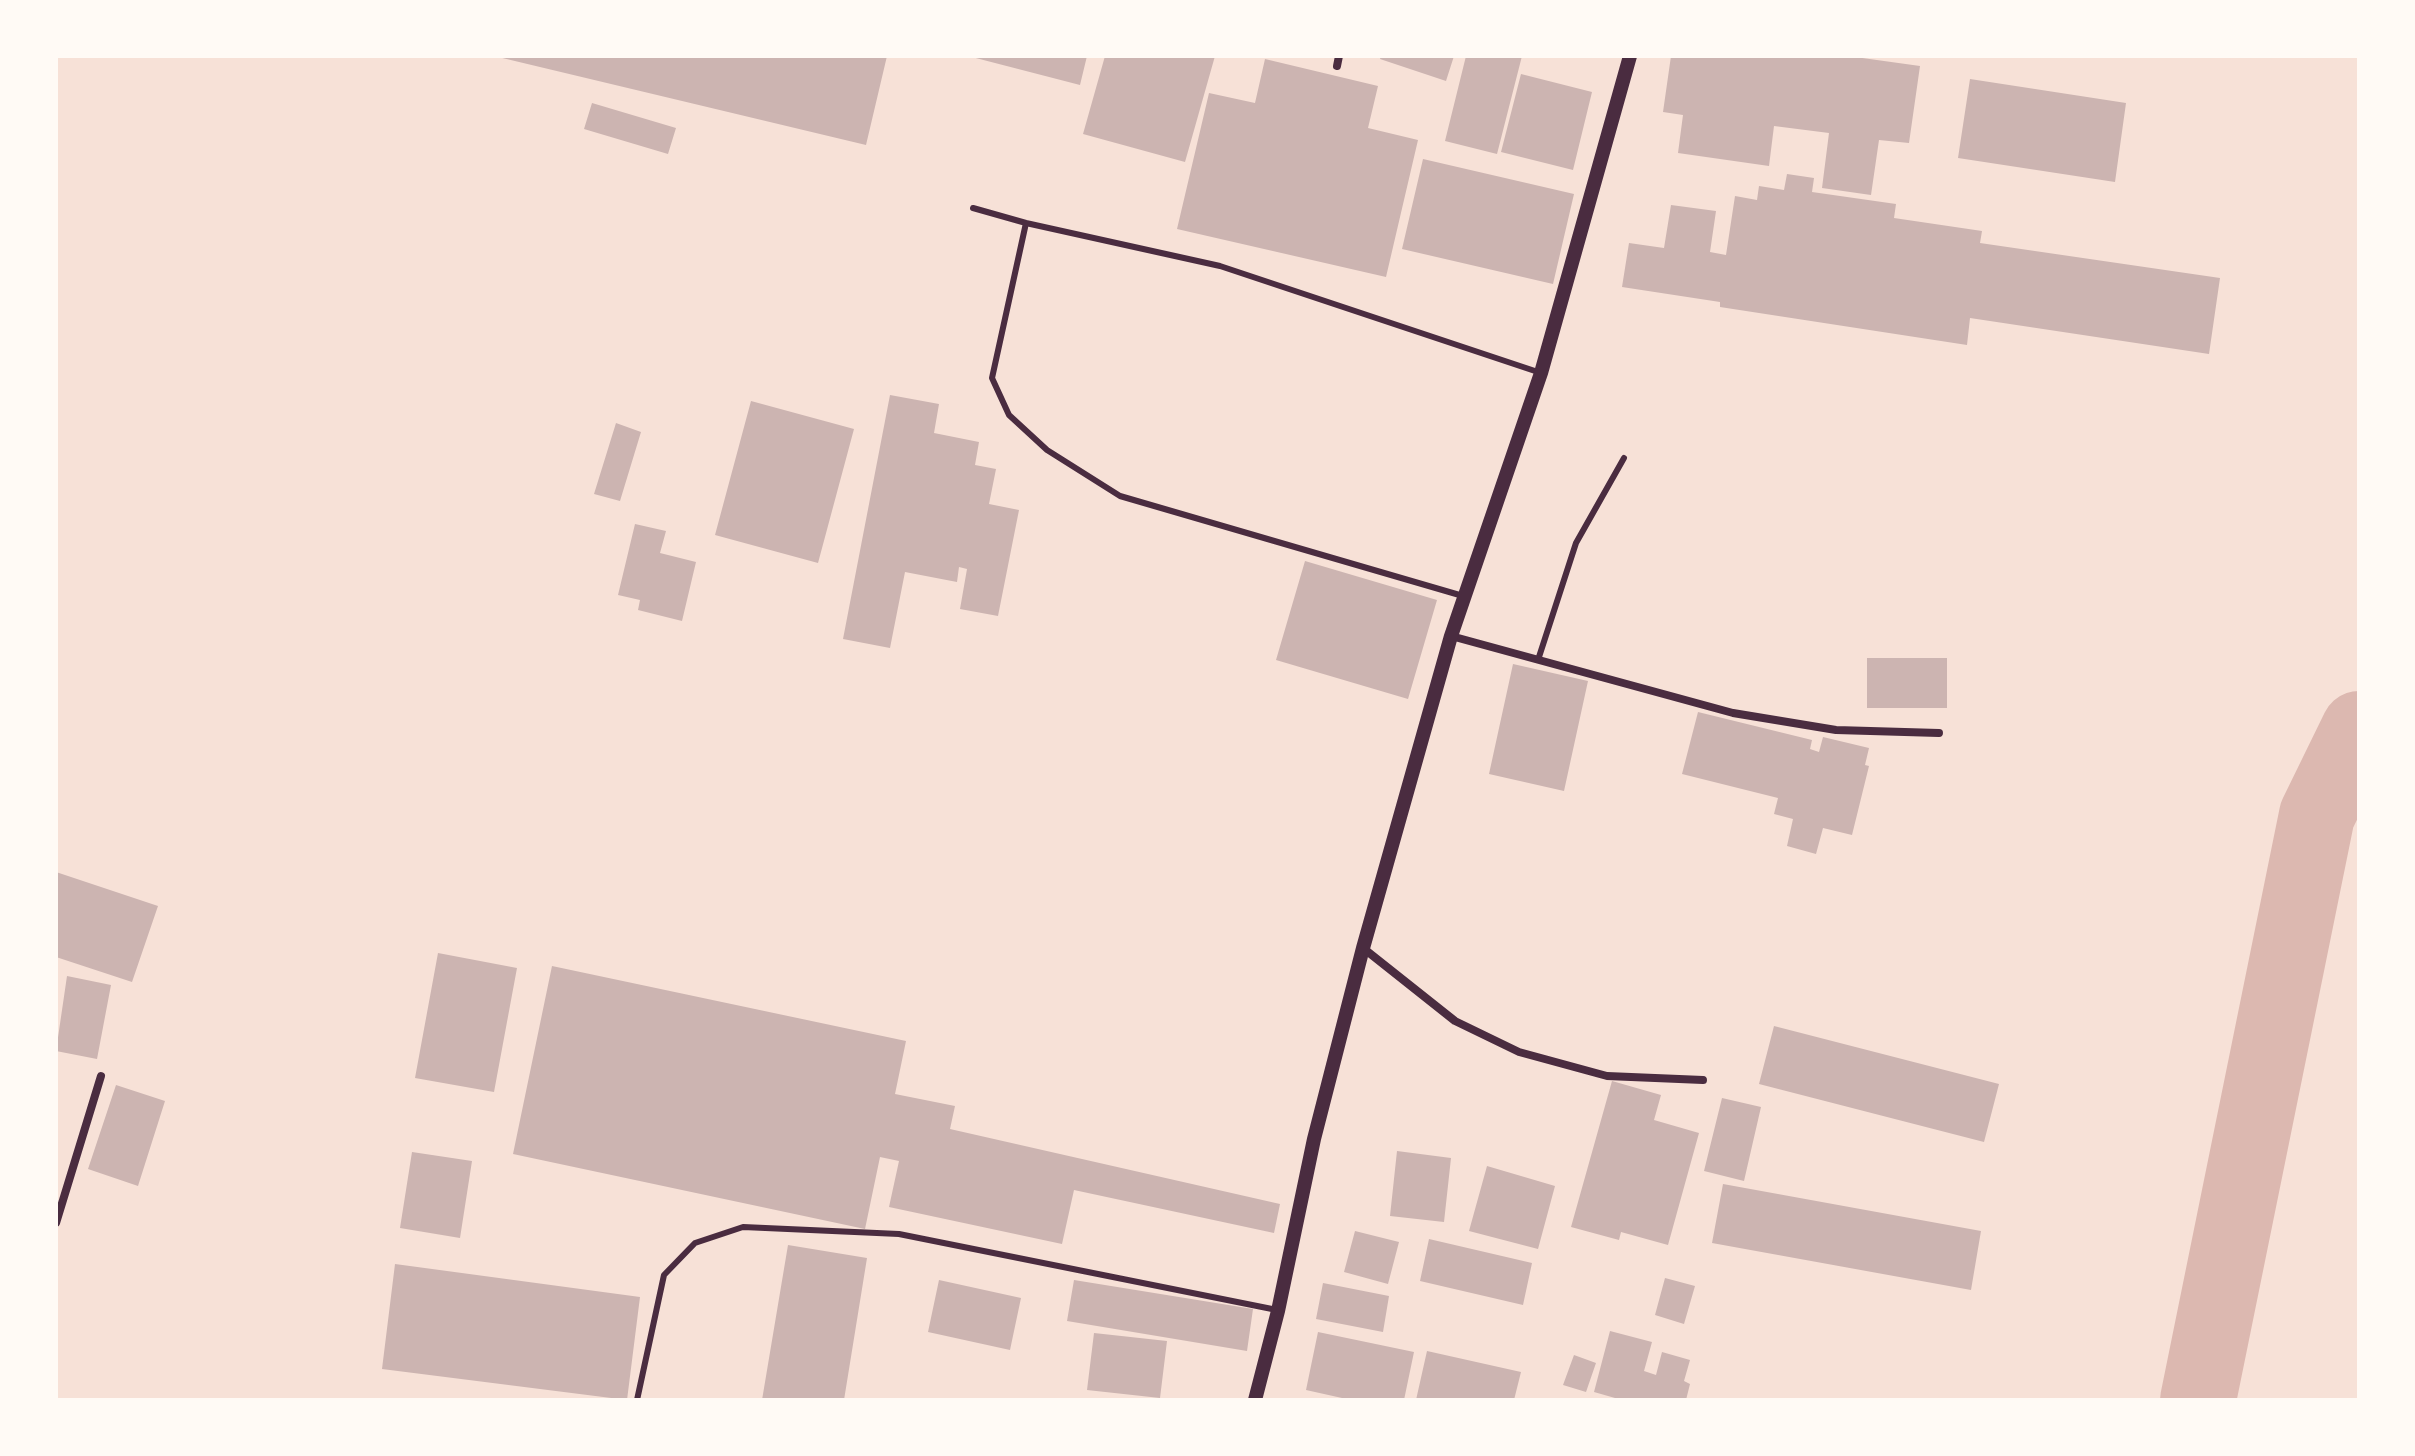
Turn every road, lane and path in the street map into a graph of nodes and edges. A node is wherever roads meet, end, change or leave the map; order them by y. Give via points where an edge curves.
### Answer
1 (1630, 56) edge
2 (973, 208) dead end
3 (1026, 223) junction
4 (1541, 373) junction
5 (1624, 458) dead end
6 (1463, 596) junction
7 (1451, 636) junction
8 (1538, 660) junction
9 (1939, 733) dead end
10 (1363, 948) junction
11 (101, 1076) dead end
12 (1703, 1080) dead end
13 (56, 1223) edge
14 (1278, 1311) junction
15 (637, 1400) edge
16 (1255, 1400) edge

1 - 4 street
2 - 3 lane
3 - 4 lane via 1220,266
3 - 6 lane via 992,378 1009,415 1047,450 1120,496
4 - 6 street
5 - 8 lane via 1576,543
6 - 7 street
7 - 8 street
7 - 10 street
8 - 9 street via 1733,713 1836,730
10 - 12 street via 1455,1021 1519,1052 1607,1076
10 - 14 street via 1314,1139
11 - 13 street
14 - 15 lane via 899,1234 743,1227 695,1243 664,1275
14 - 16 street

